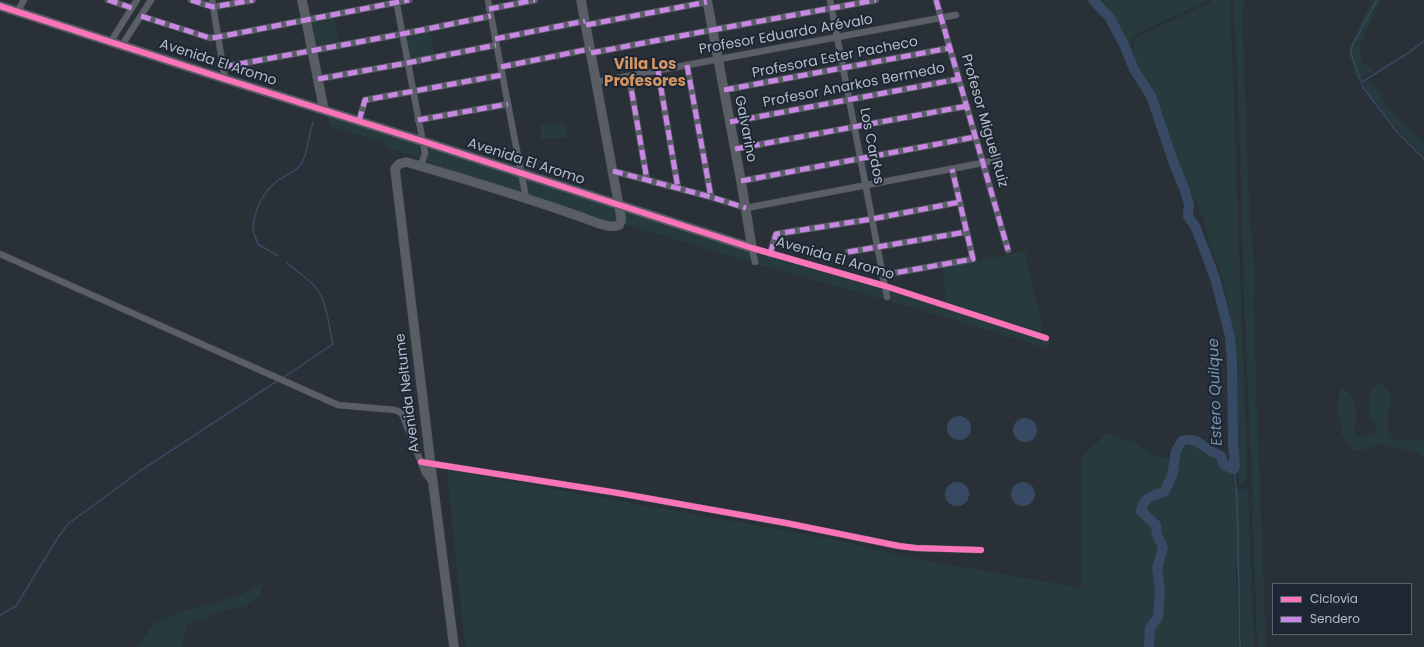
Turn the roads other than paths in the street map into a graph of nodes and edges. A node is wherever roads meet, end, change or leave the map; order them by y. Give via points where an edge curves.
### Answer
1 (24, 0) edge
2 (108, 0) edge
3 (137, 0) edge
4 (151, 0) edge
5 (191, 0) edge
6 (212, 0) edge
7 (253, 0) edge
8 (302, 0) edge
9 (410, 0) edge
10 (488, 0) edge
11 (535, 0) edge
12 (581, 0) edge
13 (830, 0) edge
14 (876, 0) edge
15 (936, 0) edge
16 (396, 1) edge
17 (707, 1) edge
18 (0, 6) edge
19 (132, 8) junction
20 (213, 8) junction
21 (832, 8) junction
22 (490, 9) junction
23 (17, 12) junction
24 (956, 15) dead end
25 (141, 16) junction
26 (491, 16) junction
27 (941, 19) junction
28 (306, 20) junction
29 (585, 23) junction
30 (712, 30) junction
31 (402, 34) junction
32 (218, 37) junction
33 (838, 38) junction
34 (111, 42) junction
35 (496, 42) junction
36 (122, 45) junction
37 (950, 48) junction
38 (312, 50) junction
39 (590, 51) junction
40 (718, 60) junction
41 (408, 63) junction
42 (687, 65) junction
43 (223, 67) junction
44 (501, 67) junction
45 (844, 68) junction
46 (658, 70) junction
47 (502, 75) junction
48 (629, 76) junction
49 (225, 79) junction
50 (318, 79) junction
51 (959, 79) junction
52 (596, 82) junction
53 (724, 90) junction
54 (413, 92) junction
55 (849, 99) junction
56 (508, 104) junction
57 (967, 106) junction
58 (324, 110) junction
59 (418, 120) junction
60 (359, 121) junction
61 (730, 122) junction
62 (855, 127) junction
63 (975, 137) junction
64 (422, 141) junction
65 (735, 150) junction
66 (861, 158) junction
67 (998, 160) dead end
68 (983, 164) junction
69 (421, 166) junction
70 (952, 169) junction
71 (614, 171) junction
72 (522, 174) junction
73 (647, 180) junction
74 (741, 181) junction
75 (866, 185) junction
76 (678, 188) junction
77 (711, 197) junction
78 (526, 198) junction
79 (960, 202) junction
80 (618, 205) junction
81 (746, 208) junction
82 (872, 219) junction
83 (966, 232) junction
84 (752, 248) junction
85 (878, 248) junction
86 (1008, 250) dead end
87 (848, 252) dead end
88 (0, 254) edge
89 (770, 254) junction
90 (755, 262) dead end
91 (883, 275) junction
92 (885, 286) junction
93 (887, 297) dead end
94 (1046, 338) dead end
95 (421, 462) junction
96 (431, 463) junction
97 (433, 484) junction
98 (981, 550) dead end
99 (454, 647) edge

1 - 23 street
2 - 19 street
3 - 19 street
4 - 25 street
5 - 20 street
6 - 20 street
7 - 20 street
8 - 28 street
9 - 16 street
10 - 22 street
11 - 22 street
12 - 29 street
13 - 21 street, Los Cardos
14 - 21 street
15 - 27 street, Profesor Miguel Ruiz
16 - 28 street
16 - 31 street
17 - 29 street
17 - 30 street, Galvarino
18 - 23 street, Avenida El Aromo
19 - 34 street
20 - 32 street
21 - 30 street
21 - 33 street, Los Cardos
22 - 26 street
23 - 34 street, Avenida El Aromo
24 - 27 street, Profesor Eduardo Arévalo
25 - 32 street via 210,38
25 - 36 street
26 - 31 street
26 - 35 street
27 - 33 street, Profesor Eduardo Arévalo
27 - 37 street, Profesor Miguel Ruiz
28 - 32 street
28 - 38 street
29 - 35 street
29 - 39 street
30 - 39 street
30 - 40 street, Galvarino
31 - 38 street
31 - 41 street
32 - 43 street
33 - 40 street, Profesor Eduardo Arévalo
33 - 45 street, Los Cardos
34 - 36 street, Avenida El Aromo
35 - 41 street
35 - 44 street
36 - 49 street, Avenida El Aromo
37 - 45 street, Profesora Ester Pacheco
37 - 51 street, Profesor Miguel Ruiz
38 - 43 street
38 - 50 street
39 - 44 street
39 - 52 street
40 - 42 street, Profesor Eduardo Arévalo
40 - 53 street, Galvarino
41 - 50 street
41 - 54 street
42 - 46 street, Profesor Eduardo Arévalo
42 - 77 street
43 - 49 street
44 - 47 street
45 - 53 street, Profesora Ester Pacheco
45 - 55 street, Los Cardos
46 - 48 street, Profesor Eduardo Arévalo
46 - 76 street
47 - 54 street
47 - 56 street
48 - 52 street, Profesor Eduardo Arévalo
48 - 73 street
49 - 58 street, Avenida El Aromo
50 - 58 street
51 - 55 street, Profesor Anarkos Bermedo
51 - 57 street, Profesor Miguel Ruiz
52 - 71 street
53 - 61 street, Galvarino
54 - 59 street
54 - 60 street via 365,100
55 - 61 street, Profesor Anarkos Bermedo
55 - 62 street, Los Cardos
56 - 59 street
56 - 72 street
57 - 62 street
57 - 63 street, Profesor Miguel Ruiz
58 - 60 street, Avenida El Aromo
59 - 64 street
60 - 64 street, Avenida El Aromo
61 - 65 street, Galvarino
62 - 65 street
62 - 66 street, Los Cardos
63 - 66 street
63 - 68 street, Profesor Miguel Ruiz
64 - 69 street via 425,153
64 - 72 street, Avenida El Aromo
65 - 74 street, Galvarino
66 - 74 street
66 - 75 street, Los Cardos
67 - 68 street
68 - 70 street
68 - 86 street, Profesor Miguel Ruiz
69 - 78 street
69 - 96 street, Avenida Neltume via 402,162 397,166 395,174
70 - 75 street
70 - 79 street
71 - 73 street
71 - 80 street
72 - 78 street
72 - 80 street, Avenida El Aromo
73 - 76 street
74 - 81 street, Galvarino
75 - 81 street
75 - 82 street, Los Cardos
76 - 77 street
77 - 81 street
78 - 80 street via 612,226 619,225 621,219
79 - 82 street
79 - 83 street
80 - 84 street, Avenida El Aromo
81 - 84 street, Galvarino
82 - 85 street, Los Cardos
82 - 89 street via 776,234
83 - 85 street
83 - 91 street via 973,259
84 - 89 street, Avenida El Aromo
84 - 90 street, Galvarino
85 - 87 street
85 - 91 street, Los Cardos
88 - 95 street via 338,404 400,412
89 - 92 street, Avenida El Aromo
91 - 92 street, Los Cardos
92 - 93 street, Los Cardos
92 - 94 street, Avenida El Aromo
95 - 96 street
95 - 97 street
96 - 97 street, Avenida Neltume
96 - 98 street via 793,524 899,546
97 - 99 street, Avenida Neltume

